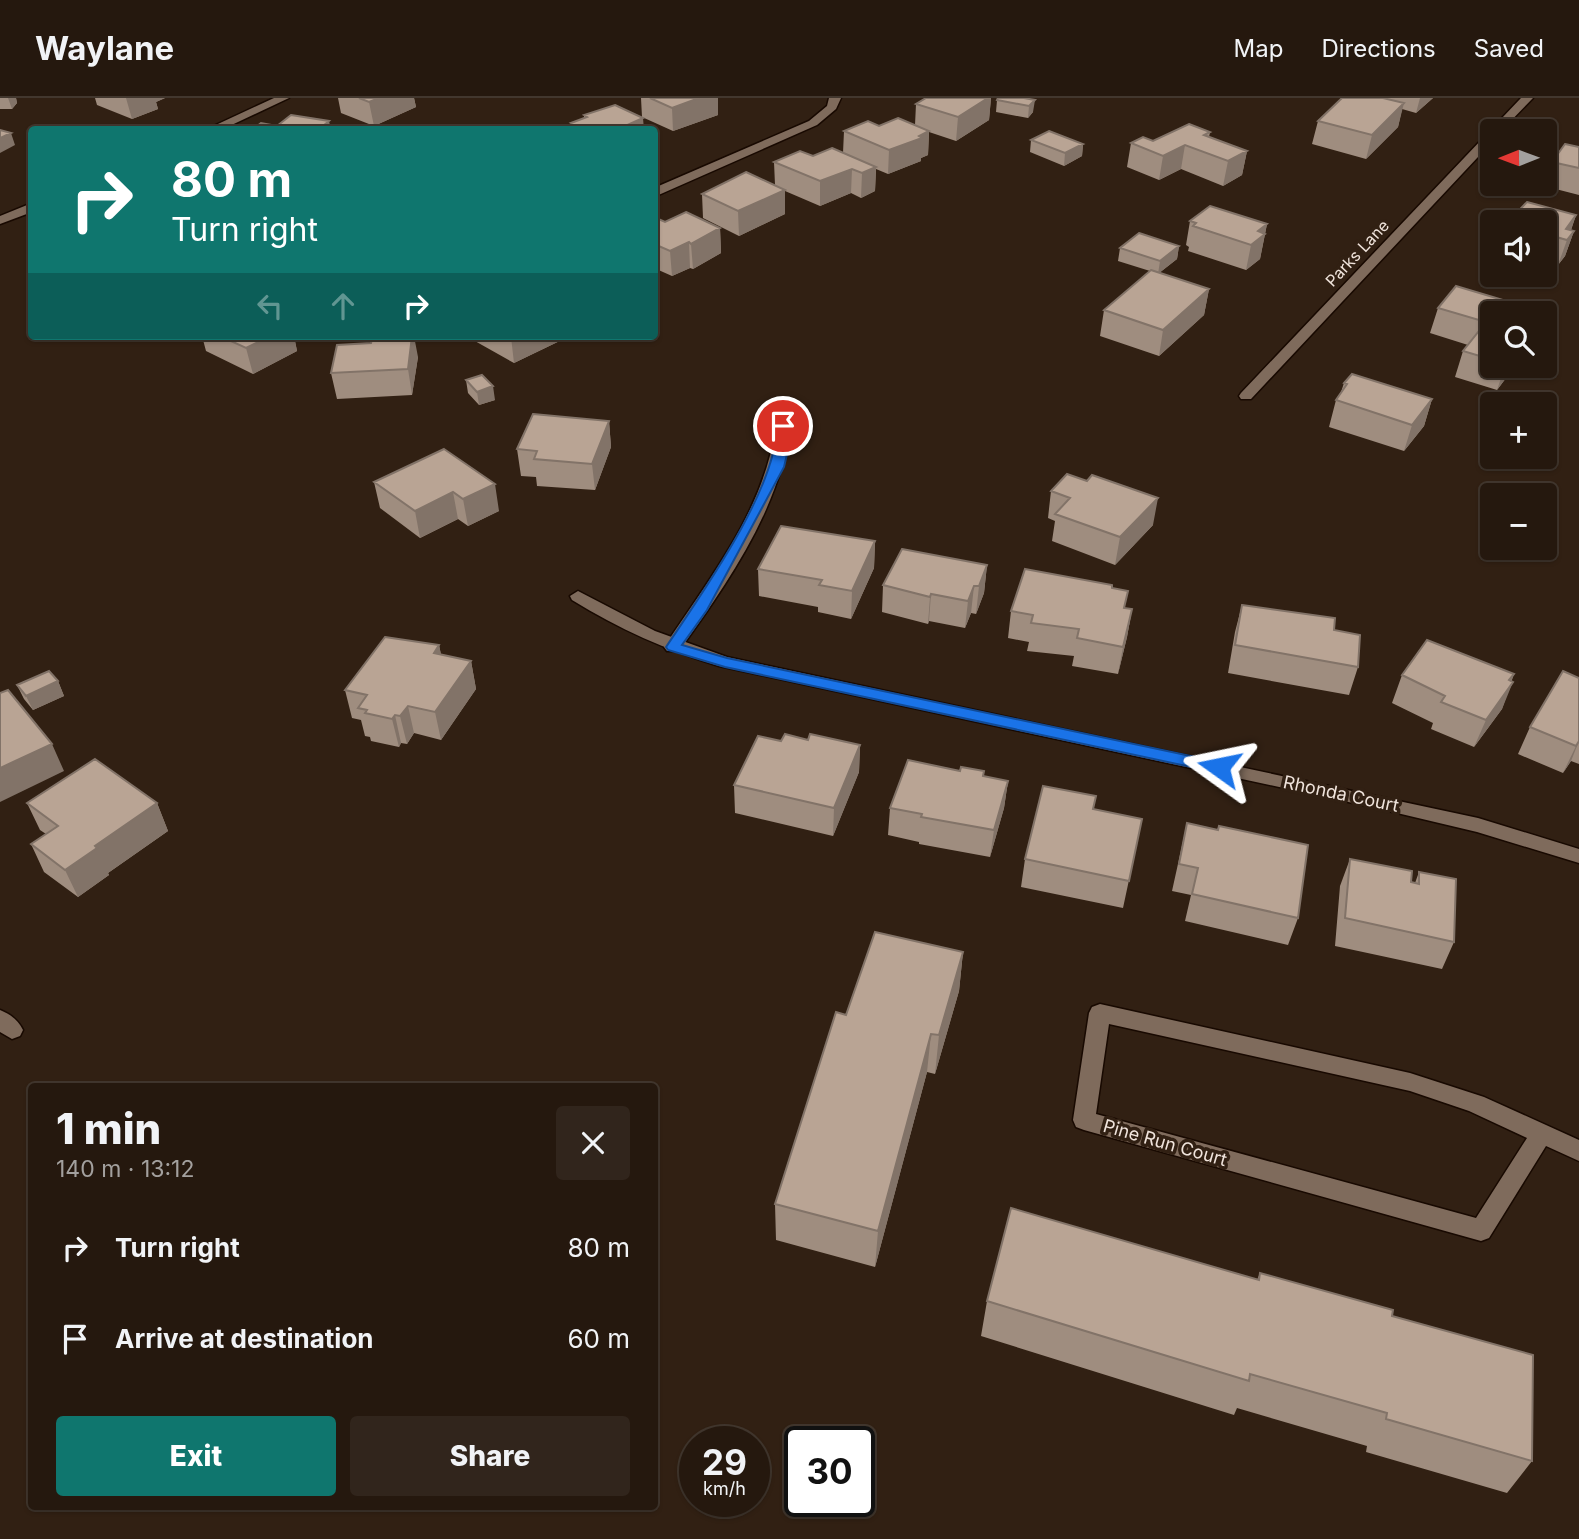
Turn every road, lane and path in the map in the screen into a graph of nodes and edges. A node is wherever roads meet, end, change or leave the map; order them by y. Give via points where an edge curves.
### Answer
1 (283, 98) edge
2 (835, 98) edge
3 (1527, 98) edge
4 (1507, 119) edge
5 (219, 126) edge
6 (1480, 148) edge
7 (658, 191) edge
8 (28, 208) edge
9 (0, 220) edge
10 (1246, 396) dead end
11 (783, 426) dead end
12 (578, 596) dead end
13 (673, 647) junction
14 (1579, 856) edge
15 (1542, 1133) junction
16 (1579, 1151) edge

1 - 5 street
2 - 7 street via 832,107 813,123
3 - 4 street, Parks Lane
6 - 10 street, Parks Lane
8 - 9 street
11 - 13 street via 783,446 773,477 722,574
12 - 13 street, Rhonda Court via 617,621
13 - 14 street, Rhonda Court via 725,662 1376,801 1478,825
15 - 15 street, Pine Run Court via 1410,1082 1100,1013 1084,1120 1481,1230
15 - 16 street, Pine Run Court

